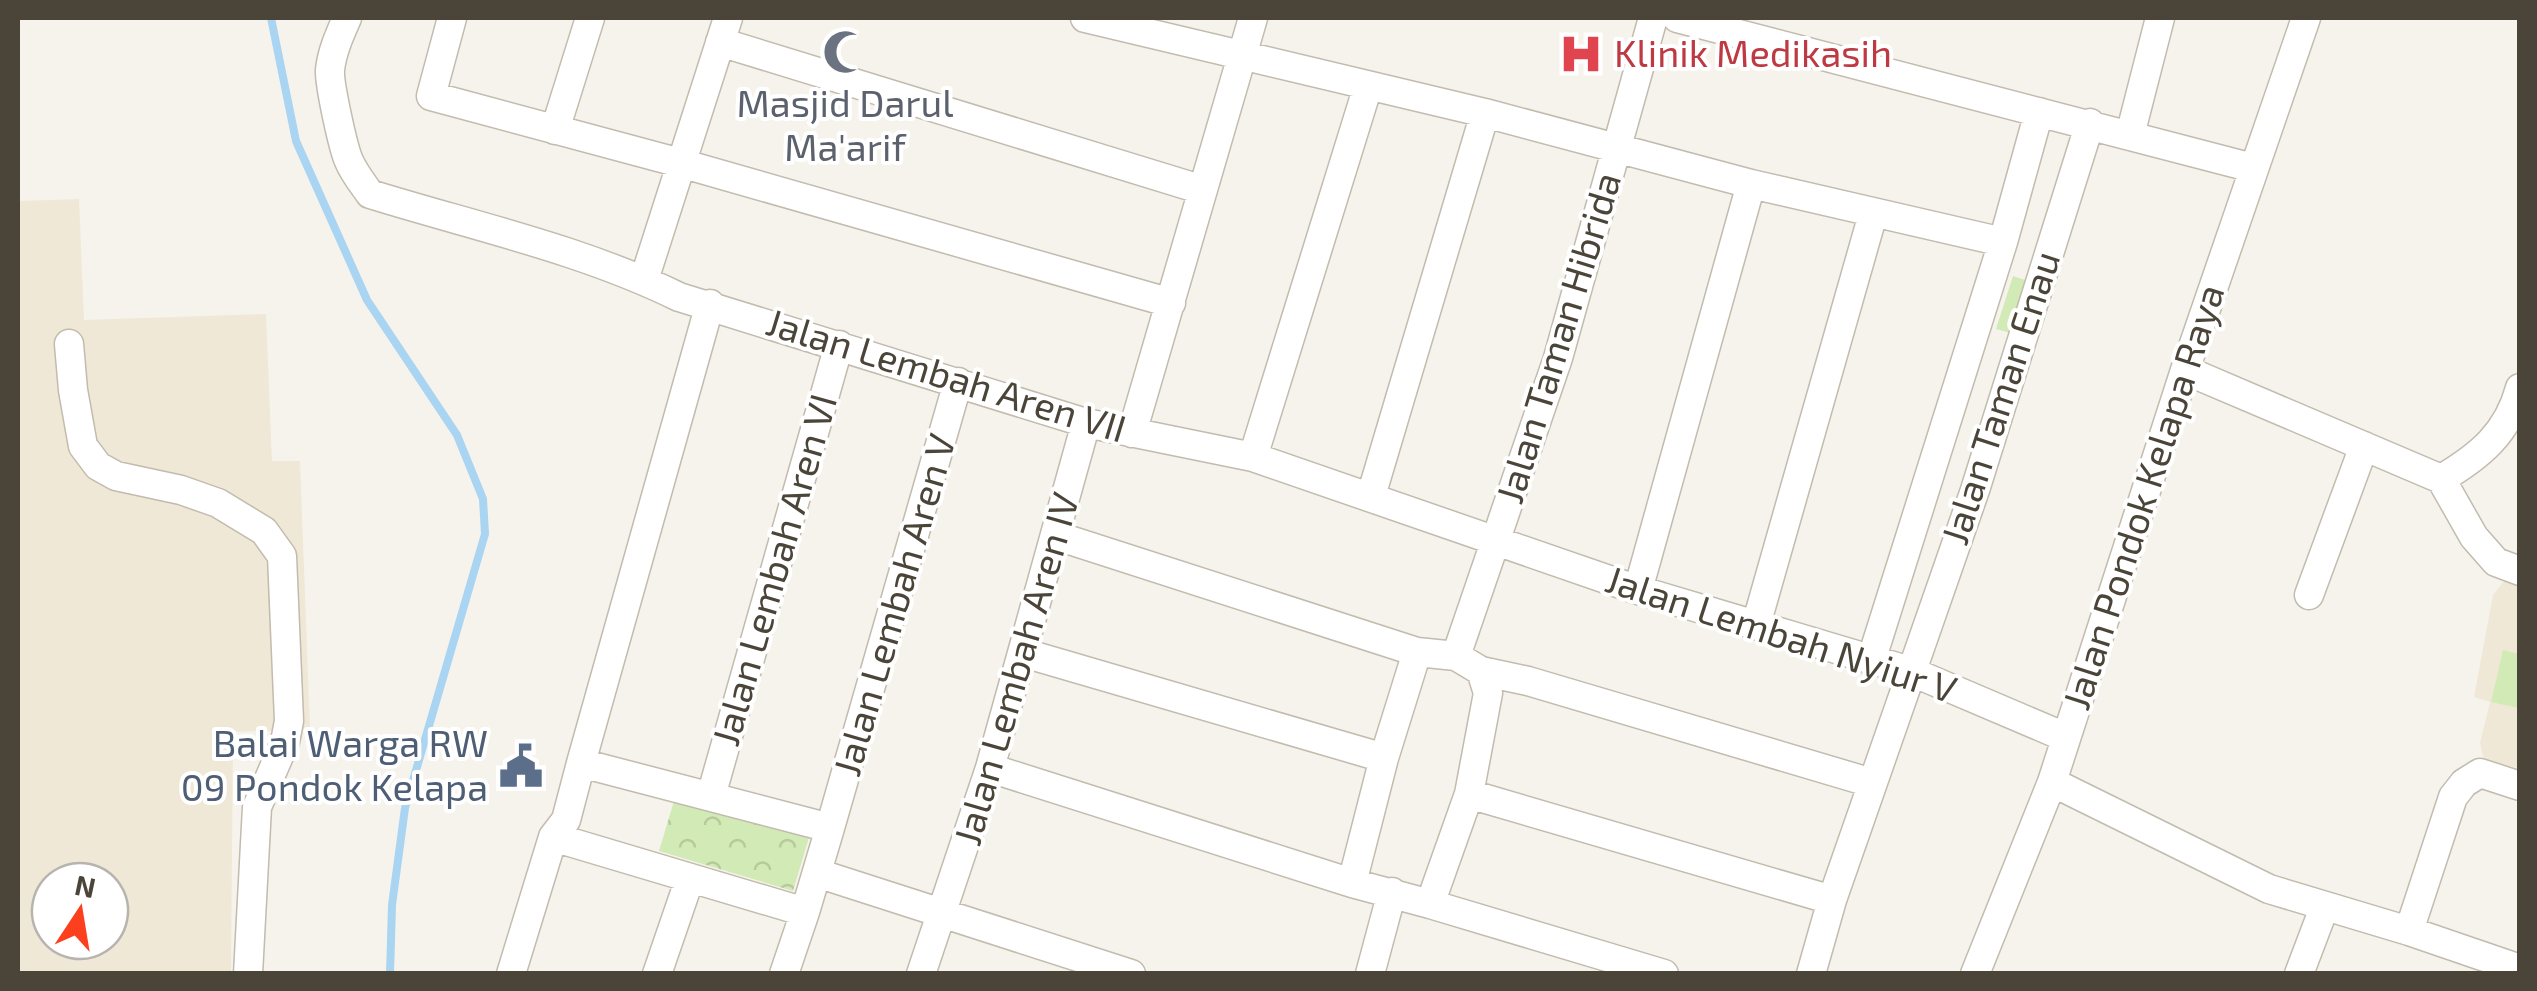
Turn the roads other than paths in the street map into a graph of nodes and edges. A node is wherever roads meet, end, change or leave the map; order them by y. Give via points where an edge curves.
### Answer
1 (347, 18) edge
2 (452, 18) edge
3 (590, 18) edge
4 (1084, 18) edge
5 (1253, 18) edge
6 (1653, 18) edge
7 (1677, 18) edge
8 (2160, 18) edge
9 (2306, 18) edge
10 (1742, 25) edge
11 (724, 30) edge
12 (1781, 31) edge
13 (1243, 54) junction
14 (1368, 86) junction
15 (2039, 112) junction
16 (1485, 114) junction
17 (2090, 123) junction
18 (555, 130) junction
19 (2130, 135) junction
20 (1618, 148) junction
21 (684, 164) junction
22 (2253, 168) junction
23 (1751, 184) junction
24 (1203, 190) junction
25 (1872, 214) junction
26 (2004, 242) junction
27 (644, 280) junction
28 (1171, 303) junction
29 (710, 304) junction
30 (69, 344) dead end
31 (839, 345) junction
32 (2185, 370) junction
33 (958, 382) junction
34 (2518, 404) edge
35 (1086, 422) junction
36 (1132, 433) junction
37 (2364, 446) junction
38 (1253, 457) junction
39 (2441, 478) junction
40 (1371, 496) junction
41 (1057, 536) junction
42 (1496, 538) junction
43 (2520, 570) edge
44 (1638, 590) junction
45 (2309, 595) dead end
46 (1756, 625) junction
47 (1418, 652) junction
48 (1024, 653) junction
49 (1871, 661) junction
50 (1468, 664) junction
51 (1910, 671) junction
52 (2064, 737) junction
53 (1384, 758) junction
54 (580, 764) junction
55 (990, 768) junction
56 (2052, 782) junction
57 (1872, 783) junction
58 (2520, 786) edge
59 (1469, 794) junction
60 (711, 796) junction
61 (830, 828) junction
62 (553, 837) junction
63 (816, 873) junction
64 (690, 878) junction
65 (1352, 883) junction
66 (1392, 892) junction
67 (1832, 900) junction
68 (1430, 904) junction
69 (2324, 908) junction
70 (805, 912) junction
71 (942, 914) junction
72 (2408, 930) junction
73 (2480, 965) edge
74 (2520, 970) edge
75 (1976, 973) edge
76 (248, 974) edge
77 (511, 974) edge
78 (657, 974) edge
79 (784, 974) edge
80 (921, 974) edge
81 (1130, 974) edge
82 (1370, 974) edge
83 (1664, 974) edge
84 (1811, 974) edge
85 (2299, 974) edge

1 - 27 street, Jalan Lembah Aren VII via 333,53 332,95 348,159 370,194
2 - 18 street via 431,96
3 - 18 street
4 - 13 street
5 - 13 street
6 - 20 street, Jalan Taman Hibrida
7 - 10 street
8 - 19 street
9 - 22 street, Jalan Pondok Kelapa Raya
10 - 12 street
11 - 21 street
11 - 24 street
12 - 15 street
13 - 14 street
13 - 24 street
14 - 16 street
14 - 38 street
15 - 17 street
15 - 26 street, Jalan Taman Enau
16 - 20 street
16 - 40 street
17 - 19 street
17 - 51 street, Jalan Taman Enau
18 - 21 street
19 - 22 street
20 - 23 street
20 - 42 street, Jalan Taman Hibrida via 1558,358
21 - 27 street
21 - 28 street
22 - 32 street, Jalan Pondok Kelapa Raya
23 - 25 street
23 - 44 street
24 - 28 street
25 - 26 street
25 - 46 street
26 - 49 street, Jalan Taman Enau
27 - 29 street, Jalan Lembah Aren VII
28 - 36 street
29 - 31 street, Jalan Lembah Aren VII
29 - 54 street
30 - 76 street via 83,446 98,466 218,504 264,531 282,556 290,720 257,808
31 - 33 street, Jalan Lembah Aren VII
31 - 60 street, Jalan Lembah Aren VI
32 - 37 street
32 - 52 street, Jalan Pondok Kelapa Raya
33 - 35 street, Jalan Lembah Aren VII
33 - 61 street, Jalan Lembah Aren V
34 - 39 street via 2493,442
35 - 36 street, Jalan Lembah Aren VII
35 - 41 street, Jalan Lembah Aren IV
36 - 38 street, Jalan Lembah Aren VII
37 - 39 street
37 - 45 street
38 - 40 street, Jalan Lembah Aren VII
39 - 43 street via 2474,537 2496,562
40 - 42 street, Jalan Lembah Aren VII
41 - 47 street
41 - 48 street, Jalan Lembah Aren IV
42 - 44 street, Jalan Lembah Nyiur V
42 - 50 street, Jalan Taman Hibrida
44 - 46 street, Jalan Lembah Nyiur V
46 - 49 street, Jalan Lembah Nyiur V
47 - 50 street
47 - 53 street
48 - 53 street
48 - 55 street, Jalan Lembah Aren IV
49 - 51 street, Jalan Lembah Nyiur V
50 - 57 street
50 - 59 street via 1488,693
51 - 52 street, Jalan Lembah Nyiur V
51 - 57 street, Jalan Taman Enau
52 - 56 street, Jalan Pondok Kelapa Raya
53 - 65 street
54 - 60 street
54 - 62 street via 566,820
55 - 65 street
55 - 71 street, Jalan Lembah Aren IV
56 - 69 street via 2270,889
56 - 75 street, Jalan Pondok Kelapa Raya
57 - 67 street, Jalan Taman Enau
58 - 72 street via 2480,773 2456,791
59 - 67 street
59 - 68 street
60 - 61 street
61 - 63 street, Jalan Lembah Aren V
62 - 64 street
62 - 77 street
63 - 70 street, Jalan Lembah Aren V
63 - 71 street
64 - 70 street
64 - 78 street
65 - 66 street
66 - 68 street
66 - 82 street
67 - 84 street, Jalan Taman Enau
68 - 83 street
69 - 72 street
69 - 85 street
70 - 79 street, Jalan Lembah Aren V
71 - 80 street, Jalan Lembah Aren IV
71 - 81 street
72 - 73 street
73 - 74 street

